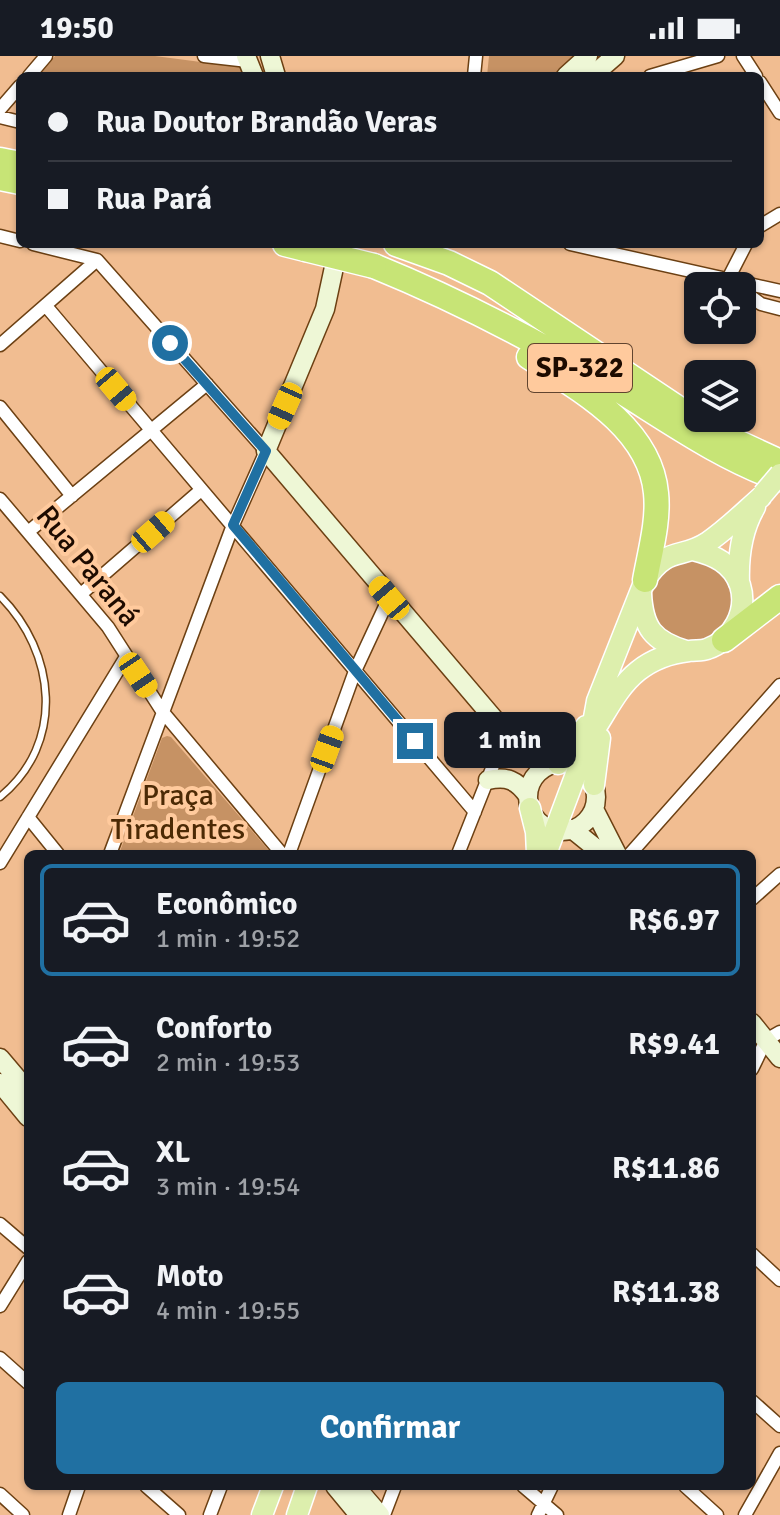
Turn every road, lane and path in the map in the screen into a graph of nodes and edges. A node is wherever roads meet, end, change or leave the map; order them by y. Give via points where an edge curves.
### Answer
1 (46, 56) edge
2 (204, 56) edge
3 (588, 56) edge
4 (615, 56) edge
5 (718, 56) edge
6 (249, 64) edge
7 (32, 72) edge
8 (570, 72) edge
9 (597, 72) edge
10 (664, 72) edge
11 (764, 88) edge
12 (16, 91) edge
13 (0, 109) edge
14 (780, 113) edge
15 (49, 248) edge
16 (303, 248) edge
17 (338, 248) edge
18 (407, 248) edge
19 (586, 248) edge
20 (745, 248) edge
21 (97, 260) junction
22 (684, 272) edge
23 (739, 272) edge
24 (427, 288) junction
25 (756, 288) edge
26 (780, 291) edge
27 (756, 300) edge
28 (46, 306) junction
29 (780, 309) edge
30 (0, 345) edge
31 (207, 384) junction
32 (0, 407) edge
33 (151, 430) junction
34 (735, 441) junction
35 (266, 451) junction
36 (780, 454) edge
37 (780, 462) edge
38 (771, 486) edge
39 (201, 490) junction
40 (72, 496) junction
41 (0, 499) edge
42 (233, 525) junction
43 (28, 532) junction
44 (693, 550) junction
45 (739, 583) junction
46 (643, 587) junction
47 (81, 594) junction
48 (0, 596) edge
49 (780, 597) edge
50 (389, 598) junction
51 (724, 640) junction
52 (686, 651) junction
53 (126, 657) junction
54 (355, 671) junction
55 (780, 685) edge
56 (604, 703) junction
57 (162, 711) junction
58 (506, 733) junction
59 (557, 764) junction
60 (579, 768) junction
61 (488, 780) junction
62 (594, 785) junction
63 (0, 797) edge
64 (529, 802) junction
65 (594, 809) junction
66 (475, 812) junction
67 (28, 817) junction
68 (565, 830) junction
69 (55, 850) edge
70 (111, 850) edge
71 (279, 850) edge
72 (290, 850) edge
73 (460, 850) edge
74 (537, 850) edge
75 (549, 850) edge
76 (559, 850) edge
77 (597, 850) edge
78 (615, 850) edge
79 (634, 850) edge
80 (0, 863) edge
81 (780, 874) edge
82 (756, 895) edge
83 (773, 1036) edge
84 (0, 1058) edge
85 (780, 1058) edge
86 (756, 1063) edge
87 (0, 1083) edge
88 (24, 1095) edge
89 (24, 1097) edge
90 (0, 1224) edge
91 (24, 1245) edge
92 (756, 1258) edge
93 (24, 1267) edge
94 (780, 1280) edge
95 (0, 1306) edge
96 (0, 1358) edge
97 (24, 1379) edge
98 (756, 1405) edge
99 (780, 1426) edge
100 (780, 1453) edge
101 (78, 1490) edge
102 (151, 1490) edge
103 (219, 1490) edge
104 (271, 1490) edge
105 (306, 1490) edge
106 (393, 1490) edge
107 (526, 1490) edge
108 (550, 1490) edge
109 (689, 1490) edge
110 (0, 1494) edge
111 (354, 1498) edge
112 (541, 1509) edge
113 (23, 1515) edge
114 (69, 1515) edge
115 (179, 1515) edge
116 (210, 1515) edge
117 (262, 1515) edge
118 (297, 1515) edge
119 (382, 1515) edge
120 (557, 1515) edge
121 (717, 1515) edge
122 (745, 1515) edge

1 - 7 street
2 - 6 street
3 - 8 street
4 - 9 street
5 - 10 street
11 - 14 street
12 - 13 street
15 - 21 street
16 - 24 highway, SP-322, bridge via 374,266
17 - 35 street via 325,309
18 - 34 highway, SP-322 via 490,283 709,429
19 - 22 street
20 - 23 street
21 - 28 street
21 - 31 street
24 - 38 highway, SP-322 via 585,371
24 - 46 highway via 560,377 633,435 656,492
25 - 26 street
27 - 29 street
28 - 30 street
28 - 33 street
31 - 33 street
31 - 35 street
32 - 40 street
33 - 39 street
33 - 40 street
34 - 36 highway
34 - 37 highway, SP-322
35 - 42 street
35 - 50 street
38 - 44 main road
38 - 45 main road via 749,516 738,560
39 - 42 street
39 - 47 street
40 - 43 street
41 - 43 street, Rua Paraná
42 - 54 street
42 - 57 street
43 - 47 street, Rua Paraná
44 - 45 main road via 729,566
44 - 46 main road via 665,558
45 - 51 main road via 741,614
46 - 52 main road via 642,614 652,632 667,645
46 - 56 main road
47 - 53 street, Rua Paraná
48 - 63 lane via 20,616 42,665 48,701 43,731 24,772
49 - 51 highway
50 - 54 street
50 - 58 street
51 - 52 main road
52 - 56 main road via 659,658
53 - 57 street, Rua Paraná
53 - 67 street
54 - 66 street
54 - 72 street
55 - 79 street
56 - 59 main road
56 - 60 main road
56 - 62 main road
57 - 70 street
57 - 71 street, Rua Paraná
58 - 59 street
58 - 61 street
59 - 60 street
59 - 64 street via 536,775
60 - 62 street
60 - 68 main road
61 - 64 street via 500,777 519,783
61 - 66 street
62 - 65 street
64 - 68 street via 535,818
64 - 74 main road
65 - 68 street via 589,819
65 - 78 street
66 - 73 street
67 - 69 street
67 - 80 street
68 - 75 main road
68 - 76 main road
68 - 77 street
81 - 82 street
83 - 85 street
83 - 86 street
84 - 88 street
87 - 89 street
90 - 91 street
92 - 94 street
93 - 95 street
96 - 97 street
98 - 99 street
100 - 122 street
101 - 114 street
102 - 115 street
103 - 116 street
104 - 117 main road
105 - 118 main road
106 - 119 street
107 - 112 street
108 - 112 street
109 - 121 street
110 - 113 street
111 - 119 street
112 - 120 street

